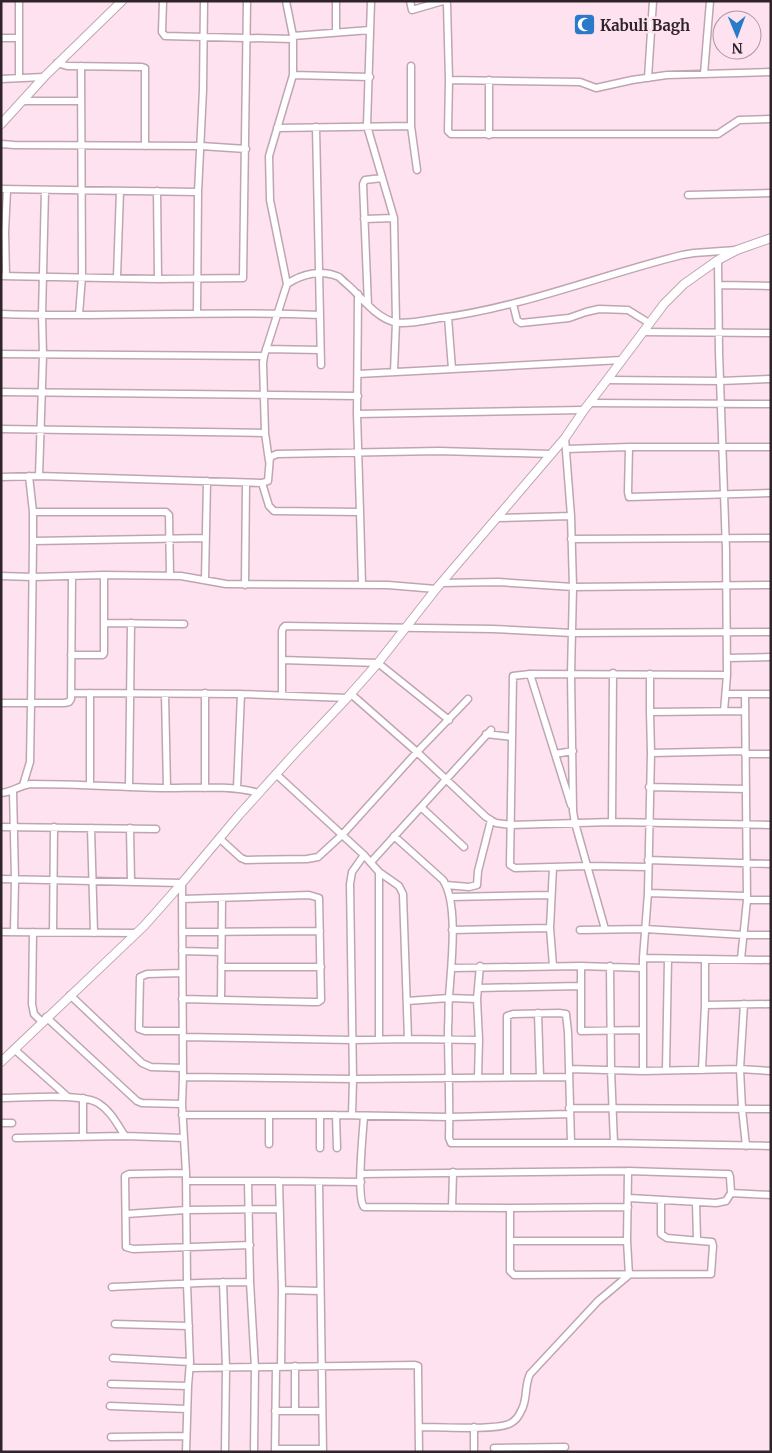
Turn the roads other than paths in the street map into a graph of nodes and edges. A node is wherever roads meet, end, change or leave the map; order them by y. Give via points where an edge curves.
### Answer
1 (19, 1) edge
2 (122, 1) edge
3 (163, 1) edge
4 (204, 1) edge
5 (247, 1) edge
6 (286, 1) edge
7 (336, 1) edge
8 (371, 1) edge
9 (410, 1) edge
10 (653, 1) edge
11 (710, 1) edge
12 (370, 30) junction
13 (336, 32) junction
14 (204, 36) junction
15 (293, 37) junction
16 (1, 38) edge
17 (19, 38) junction
18 (247, 38) junction
19 (57, 64) junction
20 (80, 66) junction
21 (411, 66) dead end
22 (771, 72) edge
23 (704, 74) junction
24 (293, 75) junction
25 (44, 77) junction
26 (370, 77) junction
27 (19, 78) junction
28 (648, 78) junction
29 (1, 79) edge
30 (449, 80) junction
31 (489, 80) junction
32 (81, 101) junction
33 (22, 102) junction
34 (771, 119) edge
35 (1, 124) edge
36 (367, 126) junction
37 (411, 126) junction
38 (316, 127) junction
39 (277, 128) junction
40 (489, 135) junction
41 (1, 144) edge
42 (82, 146) junction
43 (145, 146) junction
44 (201, 146) junction
45 (246, 149) junction
46 (417, 170) dead end
47 (382, 178) junction
48 (4, 190) edge
49 (45, 190) junction
50 (82, 190) junction
51 (120, 191) junction
52 (157, 191) junction
53 (198, 192) junction
54 (771, 193) edge
55 (688, 195) dead end
56 (394, 218) junction
57 (364, 219) junction
58 (3, 232) edge
59 (771, 238) edge
60 (737, 250) junction
61 (718, 260) junction
62 (319, 273) junction
63 (3, 276) edge
64 (82, 276) junction
65 (42, 277) junction
66 (117, 277) junction
67 (158, 279) junction
68 (198, 279) junction
69 (287, 284) junction
70 (719, 285) junction
71 (771, 286) edge
72 (358, 294) junction
73 (513, 304) junction
74 (368, 305) junction
75 (198, 313) junction
76 (277, 313) junction
77 (1, 314) edge
78 (42, 315) junction
79 (79, 315) junction
80 (320, 315) junction
81 (448, 317) junction
82 (396, 322) junction
83 (649, 323) junction
84 (643, 332) junction
85 (719, 332) junction
86 (771, 333) edge
87 (320, 350) junction
88 (265, 352) junction
89 (1, 354) edge
90 (43, 355) junction
91 (622, 360) junction
92 (320, 365) dead end
93 (452, 369) junction
94 (394, 372) junction
95 (358, 374) junction
96 (771, 379) edge
97 (607, 380) junction
98 (720, 381) junction
99 (1, 392) edge
100 (41, 392) junction
101 (264, 396) junction
102 (358, 396) junction
103 (771, 404) edge
104 (720, 405) junction
105 (587, 406) junction
106 (358, 414) junction
107 (40, 428) junction
108 (1, 429) edge
109 (265, 433) junction
110 (565, 438) junction
111 (629, 447) junction
112 (771, 447) edge
113 (723, 448) junction
114 (566, 449) junction
115 (359, 453) junction
116 (551, 454) junction
117 (269, 461) junction
118 (29, 476) junction
119 (39, 476) junction
120 (1, 477) edge
121 (207, 481) junction
122 (246, 483) junction
123 (262, 483) junction
124 (724, 494) junction
125 (771, 494) edge
126 (33, 512) junction
127 (360, 512) junction
128 (570, 516) junction
129 (496, 518) junction
130 (206, 538) junction
131 (571, 538) junction
132 (771, 538) edge
133 (169, 539) junction
134 (726, 539) junction
135 (33, 540) junction
136 (104, 575) junction
137 (1, 576) edge
138 (72, 576) junction
139 (170, 576) junction
140 (33, 577) junction
141 (205, 580) junction
142 (245, 585) junction
143 (362, 585) junction
144 (771, 585) edge
145 (438, 586) junction
146 (726, 586) junction
147 (573, 587) junction
148 (104, 623) junction
149 (130, 623) junction
150 (184, 624) dead end
151 (404, 628) junction
152 (726, 631) junction
153 (771, 632) edge
154 (572, 633) junction
155 (71, 655) junction
156 (771, 657) edge
157 (727, 658) junction
158 (282, 660) junction
159 (378, 663) junction
160 (613, 673) junction
161 (530, 674) junction
162 (571, 674) junction
163 (650, 674) junction
164 (727, 675) junction
165 (71, 693) junction
166 (90, 693) junction
167 (205, 693) junction
168 (130, 694) junction
169 (166, 694) junction
170 (241, 694) junction
171 (726, 694) junction
172 (745, 694) junction
173 (771, 694) edge
174 (282, 695) junction
175 (349, 696) junction
176 (468, 699) dead end
177 (1, 703) edge
178 (31, 704) junction
179 (724, 711) junction
180 (745, 711) junction
181 (650, 712) junction
182 (449, 720) junction
183 (512, 737) junction
184 (573, 751) junction
185 (417, 752) junction
186 (745, 752) junction
187 (651, 753) junction
188 (555, 754) junction
189 (771, 754) edge
190 (276, 774) junction
191 (446, 779) junction
192 (90, 784) junction
193 (23, 785) junction
194 (129, 787) junction
195 (649, 787) junction
196 (167, 788) junction
197 (205, 788) junction
198 (237, 788) junction
199 (746, 789) junction
200 (13, 791) junction
201 (1, 793) edge
202 (259, 793) junction
203 (421, 807) junction
204 (573, 811) junction
205 (490, 820) junction
206 (612, 822) junction
207 (575, 823) junction
208 (649, 823) junction
209 (746, 824) junction
210 (512, 825) junction
211 (771, 825) edge
212 (1, 827) edge
213 (14, 827) junction
214 (54, 827) junction
215 (92, 828) junction
216 (130, 828) junction
217 (156, 828) dead end
218 (342, 835) junction
219 (394, 836) junction
220 (219, 838) junction
221 (464, 847) dead end
222 (364, 855) junction
223 (371, 862) junction
224 (648, 864) junction
225 (747, 864) junction
226 (771, 864) edge
227 (588, 866) junction
228 (554, 867) junction
229 (379, 872) junction
230 (1, 879) edge
231 (15, 879) junction
232 (54, 880) junction
233 (92, 881) junction
234 (131, 882) junction
235 (182, 883) junction
236 (446, 885) junction
237 (648, 892) junction
238 (551, 895) junction
239 (450, 897) junction
240 (222, 898) junction
241 (746, 898) junction
242 (182, 899) junction
243 (771, 900) edge
244 (550, 928) junction
245 (605, 929) junction
246 (452, 930) junction
247 (580, 930) dead end
248 (645, 930) junction
249 (320, 931) junction
250 (1, 932) edge
251 (14, 932) junction
252 (33, 932) junction
253 (53, 932) junction
254 (182, 932) junction
255 (222, 932) junction
256 (94, 933) junction
257 (137, 933) junction
258 (744, 935) junction
259 (771, 935) edge
260 (182, 951) junction
261 (221, 952) junction
262 (643, 958) junction
263 (668, 959) junction
264 (705, 960) junction
265 (741, 960) junction
266 (771, 960) edge
267 (480, 966) junction
268 (553, 966) junction
269 (581, 966) junction
270 (610, 966) junction
271 (221, 967) junction
272 (321, 967) junction
273 (452, 968) junction
274 (643, 968) junction
275 (182, 973) junction
276 (580, 986) junction
277 (478, 988) junction
278 (70, 994) junction
279 (449, 998) junction
280 (182, 999) junction
281 (477, 999) junction
282 (221, 1000) junction
283 (407, 1001) junction
284 (744, 1004) junction
285 (771, 1004) edge
286 (705, 1005) junction
287 (538, 1013) junction
288 (44, 1020) junction
289 (611, 1030) junction
290 (643, 1030) junction
291 (581, 1031) junction
292 (568, 1032) junction
293 (183, 1034) junction
294 (408, 1038) junction
295 (379, 1039) junction
296 (448, 1039) junction
297 (352, 1040) junction
298 (479, 1040) junction
299 (14, 1049) junction
300 (1, 1062) edge
301 (183, 1068) junction
302 (568, 1069) junction
303 (611, 1070) junction
304 (666, 1070) junction
305 (702, 1070) junction
306 (740, 1070) junction
307 (643, 1071) junction
308 (771, 1071) edge
309 (183, 1077) junction
310 (448, 1077) junction
311 (507, 1077) junction
312 (540, 1077) junction
313 (569, 1077) junction
314 (478, 1078) junction
315 (353, 1079) junction
316 (68, 1097) junction
317 (1, 1098) edge
318 (83, 1098) junction
319 (182, 1104) junction
320 (771, 1108) edge
321 (612, 1109) junction
322 (742, 1109) junction
323 (570, 1111) junction
324 (182, 1115) junction
325 (320, 1115) junction
326 (336, 1115) junction
327 (352, 1115) junction
328 (269, 1116) junction
329 (364, 1116) junction
330 (449, 1117) junction
331 (1, 1123) edge
332 (12, 1123) dead end
333 (83, 1136) junction
334 (125, 1136) junction
335 (16, 1138) dead end
336 (184, 1138) junction
337 (571, 1143) junction
338 (614, 1143) junction
339 (269, 1144) dead end
340 (746, 1146) junction
341 (771, 1146) edge
342 (320, 1148) dead end
343 (337, 1148) dead end
344 (452, 1172) junction
345 (628, 1172) junction
346 (186, 1173) junction
347 (361, 1174) junction
348 (186, 1181) junction
349 (248, 1181) junction
350 (279, 1181) junction
351 (319, 1182) junction
352 (361, 1182) junction
353 (731, 1193) junction
354 (771, 1195) edge
355 (628, 1198) junction
356 (661, 1200) junction
357 (696, 1202) junction
358 (628, 1207) junction
359 (452, 1208) junction
360 (510, 1208) junction
361 (279, 1209) junction
362 (186, 1210) junction
363 (249, 1210) junction
364 (126, 1214) junction
365 (697, 1240) junction
366 (511, 1241) junction
367 (627, 1241) junction
368 (250, 1245) junction
369 (186, 1247) junction
370 (629, 1275) junction
371 (223, 1282) junction
372 (250, 1282) junction
373 (187, 1284) junction
374 (112, 1287) dead end
375 (282, 1290) junction
376 (320, 1291) junction
377 (114, 1324) dead end
378 (189, 1326) junction
379 (113, 1358) dead end
380 (190, 1365) junction
381 (278, 1366) junction
382 (295, 1366) junction
383 (322, 1366) junction
384 (226, 1368) junction
385 (255, 1368) junction
386 (111, 1384) dead end
387 (188, 1386) junction
388 (110, 1406) dead end
389 (187, 1409) junction
390 (275, 1411) junction
391 (295, 1411) junction
392 (322, 1411) junction
393 (419, 1426) junction
394 (474, 1427) junction
395 (186, 1436) junction
396 (111, 1437) dead end
397 (565, 1447) dead end
398 (494, 1448) dead end
399 (537, 1449) edge
400 (275, 1450) edge
401 (323, 1450) edge
402 (186, 1452) edge
403 (225, 1452) edge
404 (254, 1452) edge
405 (418, 1452) edge
406 (474, 1452) edge

1 - 17 street
2 - 19 street
3 - 14 street via 164,35
4 - 14 street
5 - 18 street
6 - 15 street
7 - 13 street
8 - 12 street
9 - 30 street via 412,10 443,1 447,4
10 - 28 street
11 - 23 street
12 - 13 street
12 - 26 street
13 - 15 street
14 - 18 street
14 - 44 street
15 - 18 street
15 - 24 street
16 - 17 street
17 - 27 street
18 - 45 street
19 - 20 street
19 - 25 street
20 - 32 street
20 - 43 street via 145,68
21 - 37 street
22 - 23 street
23 - 28 street
24 - 26 street
24 - 39 street
25 - 27 street
25 - 33 street
26 - 36 street
27 - 29 street
28 - 31 street via 596,88 580,82
30 - 31 street
30 - 40 street via 449,133
31 - 40 street
32 - 33 street
32 - 42 street
33 - 35 street
34 - 40 street via 739,120 718,134
36 - 37 street
36 - 38 street
36 - 47 street
37 - 46 street
38 - 39 street
38 - 62 street
39 - 69 street via 269,156 270,200
41 - 42 street
42 - 43 street
42 - 50 street
43 - 44 street
44 - 45 street
44 - 53 street
45 - 68 street via 244,277
47 - 56 street
47 - 57 street via 364,181
48 - 49 street
48 - 58 street
49 - 50 street
49 - 65 street
50 - 51 street
50 - 64 street
51 - 52 street
51 - 66 street
52 - 53 street
52 - 67 street
53 - 68 street
54 - 55 street
56 - 57 street
56 - 82 street
57 - 74 street
58 - 63 street
59 - 60 street
60 - 61 street
60 - 73 street via 682,255
61 - 70 street
61 - 83 street via 684,284
62 - 69 street
62 - 72 street via 339,277
62 - 80 street
63 - 65 street
64 - 65 street
64 - 66 street
64 - 79 street
65 - 78 street
66 - 67 street
67 - 68 street
68 - 75 street
69 - 76 street
70 - 71 street
70 - 85 street
72 - 74 street
72 - 95 street
73 - 81 street
73 - 83 street via 517,320 522,323 568,318 599,309 628,310
74 - 82 street
75 - 76 street
75 - 79 street
76 - 80 street
76 - 88 street
77 - 78 street
78 - 79 street
78 - 90 street
80 - 87 street
81 - 82 street
81 - 93 street
82 - 94 street
83 - 84 street
84 - 85 street
84 - 91 street
85 - 86 street
85 - 98 street
87 - 88 street
87 - 92 street
88 - 90 street
88 - 101 street
89 - 90 street
90 - 100 street
91 - 93 street
91 - 97 street
93 - 94 street
94 - 95 street
95 - 102 street
96 - 98 street
97 - 98 street
97 - 105 street
98 - 104 street
99 - 100 street
100 - 101 street
100 - 107 street
101 - 102 street
101 - 109 street
102 - 106 street
103 - 104 street
104 - 105 street
104 - 113 street
105 - 106 street
105 - 110 street
106 - 115 street
107 - 108 street
107 - 109 street
107 - 119 street
109 - 117 street
110 - 114 street
110 - 116 street
111 - 113 street
111 - 114 street
111 - 124 street via 629,497
112 - 113 street
113 - 124 street
114 - 128 street
115 - 116 street
115 - 117 street via 277,454
115 - 127 street
116 - 129 street
117 - 123 street via 269,478
118 - 119 street
118 - 120 street
118 - 126 street
119 - 121 street
121 - 122 street
121 - 130 street
122 - 123 street
122 - 142 street
123 - 127 street via 269,506 274,511
124 - 125 street
124 - 134 street
126 - 133 street via 162,511 169,516
126 - 135 street
127 - 143 street
128 - 129 street
128 - 131 street
129 - 145 street
130 - 133 street
130 - 141 street
131 - 134 street
131 - 147 street
132 - 134 street
133 - 135 street
133 - 139 street
134 - 146 street
135 - 140 street
136 - 138 street
136 - 139 street
136 - 148 street
137 - 140 street
138 - 140 street
138 - 155 street
139 - 141 street
140 - 178 street
141 - 142 street
142 - 143 street
143 - 145 street
144 - 146 street
145 - 147 street via 498,582
145 - 151 street
146 - 147 street
146 - 152 street
147 - 154 street
148 - 149 street
148 - 155 street via 103,655
149 - 150 street
149 - 168 street
151 - 154 street
151 - 158 street via 285,626 282,631
151 - 159 street
152 - 153 street
152 - 154 street
152 - 157 street
154 - 162 street
155 - 165 street
156 - 157 street
157 - 164 street
158 - 159 street
158 - 174 street
159 - 175 street
159 - 182 street
160 - 162 street
160 - 163 street
160 - 206 street
161 - 162 street
161 - 183 street via 513,676
161 - 188 street
162 - 184 street
163 - 164 street
163 - 181 street
164 - 171 street
165 - 166 street
165 - 178 street via 69,702
166 - 168 street
166 - 192 street
167 - 169 street
167 - 170 street
167 - 197 street
168 - 169 street
168 - 194 street
169 - 196 street
170 - 174 street
170 - 198 street
171 - 172 street
171 - 179 street
172 - 173 street
172 - 180 street
174 - 175 street
175 - 185 street
175 - 190 street
176 - 182 street
177 - 178 street
178 - 193 street via 30,762
179 - 180 street
179 - 181 street
180 - 186 street
181 - 187 street
182 - 185 street
183 - 191 street via 489,732
183 - 210 street
184 - 188 street
184 - 204 street
185 - 191 street
185 - 218 street
186 - 187 street
186 - 189 street
186 - 199 street
187 - 195 street
188 - 204 street
190 - 202 street
190 - 218 street
191 - 203 street
191 - 205 street
192 - 193 street
192 - 194 street
193 - 200 street
194 - 196 street
195 - 199 street
195 - 208 street
196 - 197 street
197 - 198 street
198 - 202 street
199 - 209 street
200 - 201 street
200 - 213 street
202 - 220 street
203 - 219 street
203 - 221 street
204 - 207 street
205 - 210 street
205 - 236 street via 477,885
206 - 207 street
206 - 208 street
207 - 210 street
207 - 227 street
208 - 209 street
208 - 224 street
209 - 211 street
209 - 225 street
210 - 228 street via 510,865 515,868
212 - 213 street
213 - 214 street
213 - 231 street
214 - 215 street
214 - 232 street
215 - 216 street
215 - 233 street
216 - 217 street
216 - 234 street
218 - 220 street via 318,857 307,860 246,860
218 - 222 street
219 - 223 street
219 - 236 street
220 - 235 street
222 - 223 street
222 - 297 street via 350,880
223 - 229 street
224 - 225 street
224 - 227 street
224 - 237 street
225 - 226 street
225 - 241 street
227 - 228 street
227 - 245 street
228 - 238 street
229 - 283 street via 399,886 403,894
229 - 295 street
230 - 231 street
231 - 232 street
231 - 251 street
232 - 233 street
232 - 253 street
233 - 234 street
233 - 256 street
234 - 235 street
235 - 242 street
235 - 257 street
236 - 239 street
237 - 241 street
237 - 248 street
238 - 239 street
238 - 244 street
239 - 246 street
240 - 242 street
240 - 249 street via 315,896 319,902
240 - 255 street
241 - 243 street
241 - 258 street
242 - 254 street
244 - 246 street
244 - 268 street
245 - 247 street
245 - 248 street
246 - 273 street
248 - 258 street
248 - 262 street
249 - 255 street
249 - 272 street
250 - 251 street
251 - 252 street
252 - 253 street
252 - 288 street via 32,1004 34,1014
253 - 256 street
254 - 255 street
254 - 260 street
255 - 261 street
256 - 257 street
257 - 278 street
258 - 259 street
258 - 265 street
260 - 261 street
260 - 275 street
261 - 271 street
262 - 263 street
262 - 274 street
263 - 264 street
263 - 304 street
264 - 265 street
264 - 286 street
265 - 266 street
267 - 268 street
267 - 273 street
267 - 277 street
268 - 269 street
269 - 270 street
269 - 276 street
270 - 274 street
270 - 289 street
271 - 272 street
271 - 282 street
272 - 282 street via 321,1000 318,1002
273 - 279 street
274 - 290 street
275 - 280 street
275 - 293 street via 140,976 139,1029
276 - 277 street
276 - 291 street
277 - 281 street
278 - 288 street
278 - 301 street via 142,1064
279 - 281 street
279 - 283 street
279 - 296 street
280 - 282 street
280 - 293 street
281 - 298 street
283 - 294 street
284 - 285 street
284 - 286 street
284 - 306 street
286 - 305 street
287 - 292 street via 566,1014
287 - 311 street via 507,1016
287 - 312 street
288 - 299 street
288 - 319 street via 136,1101
289 - 290 street
289 - 291 street
289 - 303 street
290 - 307 street
291 - 292 street
292 - 302 street
293 - 297 street
293 - 301 street
294 - 295 street
294 - 296 street
295 - 297 street
296 - 298 street
296 - 310 street
297 - 315 street
298 - 314 street
299 - 300 street
299 - 316 street
301 - 309 street
302 - 303 street
302 - 313 street
303 - 307 street
303 - 321 street
304 - 305 street
304 - 307 street
305 - 306 street
306 - 308 street
306 - 322 street
309 - 315 street
309 - 319 street
310 - 314 street
310 - 315 street
310 - 330 street
311 - 312 street
311 - 314 street
312 - 313 street
313 - 323 street
315 - 327 street
316 - 317 street
316 - 318 street
318 - 333 street
318 - 334 street via 104,1107
319 - 324 street
320 - 322 street
321 - 322 street
321 - 323 street
321 - 338 street
322 - 340 street
323 - 330 street
323 - 337 street
324 - 328 street
324 - 336 street
325 - 326 street
325 - 328 street
325 - 342 street
326 - 327 street
326 - 343 street
327 - 329 street
328 - 339 street
329 - 330 street
329 - 347 street
330 - 337 street via 451,1143
331 - 332 street
333 - 334 street
333 - 335 street
334 - 336 street
336 - 346 street
337 - 338 street
338 - 340 street
340 - 341 street
344 - 345 street
344 - 347 street
344 - 359 street
345 - 353 street via 729,1174
345 - 355 street
346 - 348 street
346 - 364 street via 126,1175
347 - 352 street
348 - 349 street
348 - 362 street
349 - 350 street
349 - 363 street
350 - 351 street
350 - 361 street
351 - 352 street
351 - 376 street
352 - 359 street via 364,1207
353 - 354 street
353 - 357 street via 722,1203
355 - 356 street
355 - 358 street
356 - 357 street
356 - 365 street via 661,1234 667,1238
357 - 365 street
358 - 360 street
358 - 367 street
359 - 360 street
360 - 366 street
361 - 363 street
361 - 375 street
362 - 363 street
362 - 364 street
362 - 369 street
363 - 368 street
364 - 369 street via 126,1247 129,1249
365 - 370 street via 713,1244 711,1274
366 - 367 street
366 - 370 street via 510,1271 514,1275
367 - 370 street
368 - 369 street
368 - 372 street
369 - 373 street
370 - 394 street via 598,1301 530,1374 524,1406 517,1418 497,1428
371 - 372 street
371 - 373 street
371 - 384 street
372 - 385 street
373 - 374 street
373 - 378 street
375 - 376 street
375 - 381 street
376 - 383 street
377 - 378 street
378 - 380 street
379 - 380 street
380 - 384 street
380 - 387 street
381 - 382 street
381 - 385 street
381 - 390 street
382 - 383 street
382 - 391 street
383 - 392 street
383 - 393 street via 415,1364 418,1366
384 - 385 street
384 - 403 street
385 - 404 street
386 - 387 street
387 - 389 street
388 - 389 street
389 - 395 street
390 - 391 street
390 - 400 street
391 - 392 street
392 - 401 street
393 - 394 street
393 - 405 street
394 - 406 street
395 - 396 street
395 - 402 street
397 - 399 street
398 - 399 street
400 - 401 street

